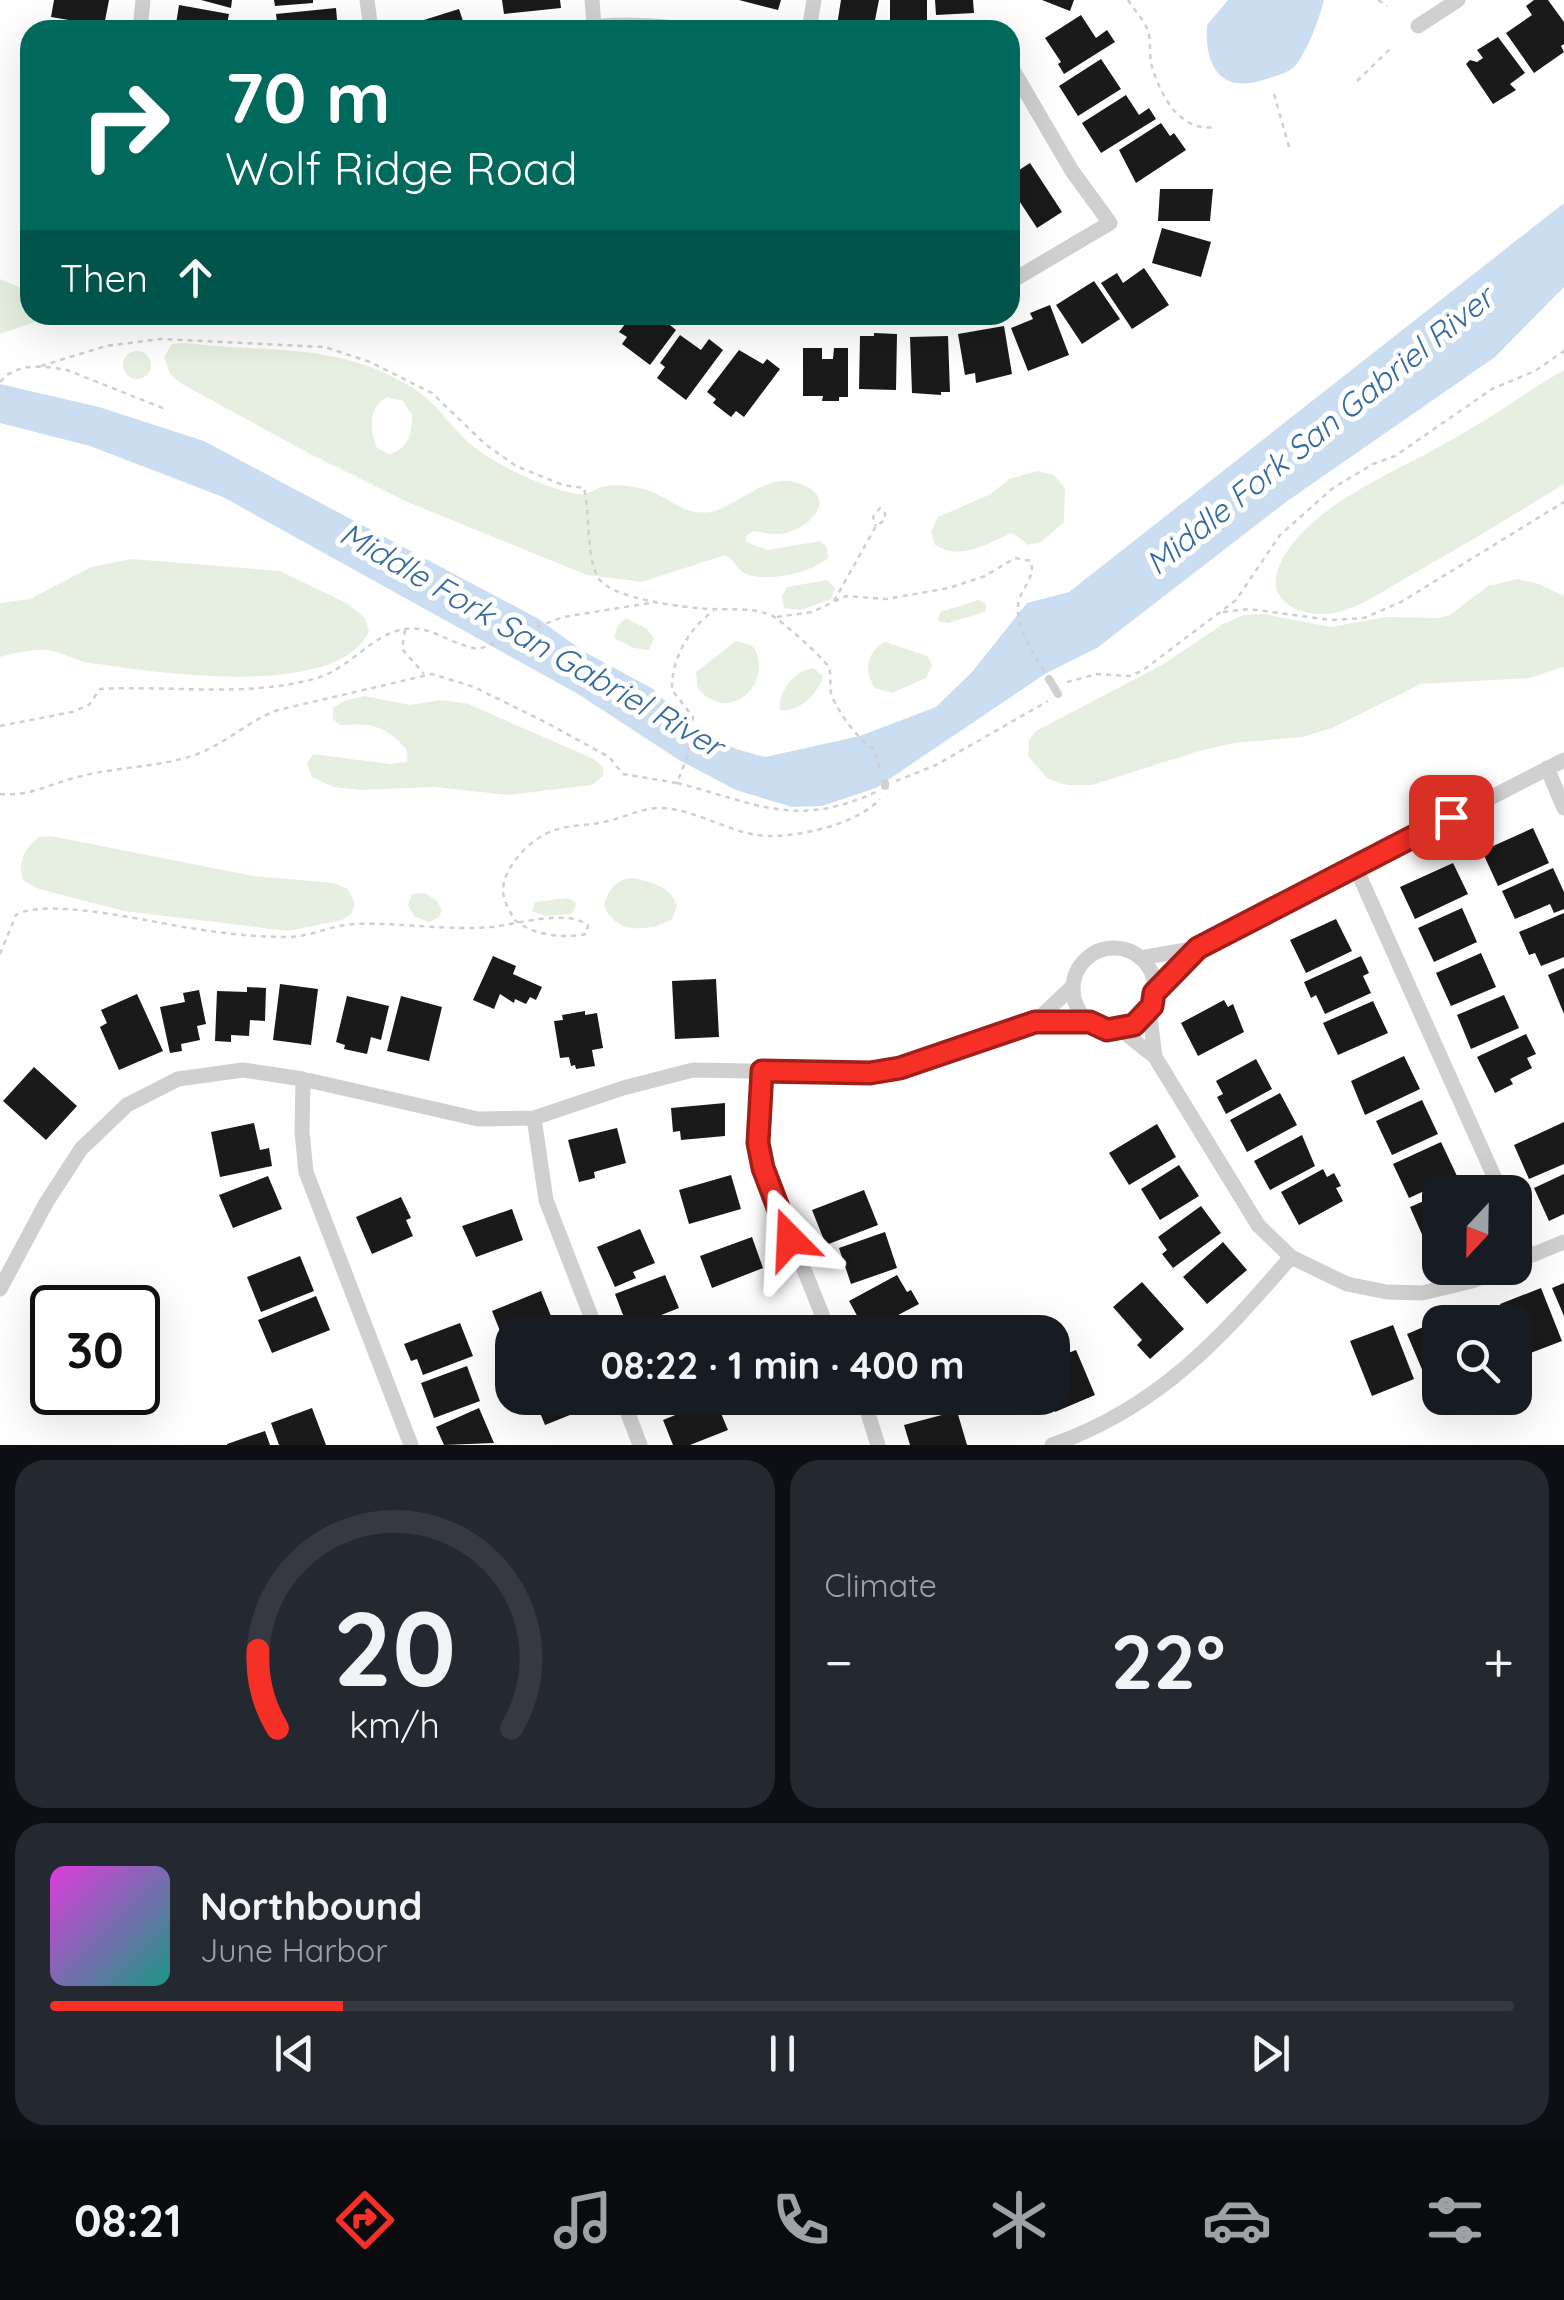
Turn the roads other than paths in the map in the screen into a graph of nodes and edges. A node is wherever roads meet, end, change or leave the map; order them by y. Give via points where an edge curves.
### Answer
1 (1458, 0) edge
2 (1418, 26) dead end
3 (1020, 83) edge
4 (1020, 276) edge
5 (1049, 679) road end
6 (1058, 694) road end
7 (1564, 760) edge
8 (1547, 768) junction
9 (1564, 808) edge
10 (1356, 866) junction
11 (1198, 948) junction
12 (1140, 958) junction
13 (1073, 986) junction
14 (1152, 1001) junction
15 (1035, 1022) junction
16 (1090, 1022) junction
17 (1121, 1030) junction
18 (1155, 1057) junction
19 (762, 1071) junction
20 (303, 1078) junction
21 (534, 1118) junction
22 (1493, 1175) edge
23 (1564, 1242) edge
24 (1532, 1255) edge
25 (1291, 1257) junction
26 (1457, 1285) edge
27 (0, 1289) edge
28 (590, 1315) edge
29 (820, 1315) edge
30 (629, 1415) edge
31 (868, 1415) edge
32 (411, 1445) edge
33 (640, 1445) edge
34 (878, 1445) edge
35 (1052, 1445) edge

1 - 2 street
3 - 4 street via 1110,222
5 - 6 lane
7 - 8 street
8 - 9 street
8 - 10 street
10 - 11 street
10 - 22 street
11 - 12 street
11 - 14 street
12 - 13 street via 1102,950 1080,966
12 - 14 street via 1149,968
13 - 15 street
13 - 16 street via 1076,1005
14 - 17 street via 1134,1025
14 - 18 street
15 - 16 street
15 - 19 street via 900,1068
16 - 17 street
17 - 18 street
18 - 25 street via 1258,1226
19 - 21 street via 693,1070
19 - 29 street via 763,1168
20 - 21 street via 478,1119
20 - 27 street via 243,1070 178,1079 128,1105 81,1148
20 - 32 street via 306,1172
21 - 28 street via 546,1200
23 - 24 street
25 - 26 street via 1347,1284 1422,1294
25 - 35 street via 1182,1373 1140,1404
30 - 33 street
31 - 34 street

